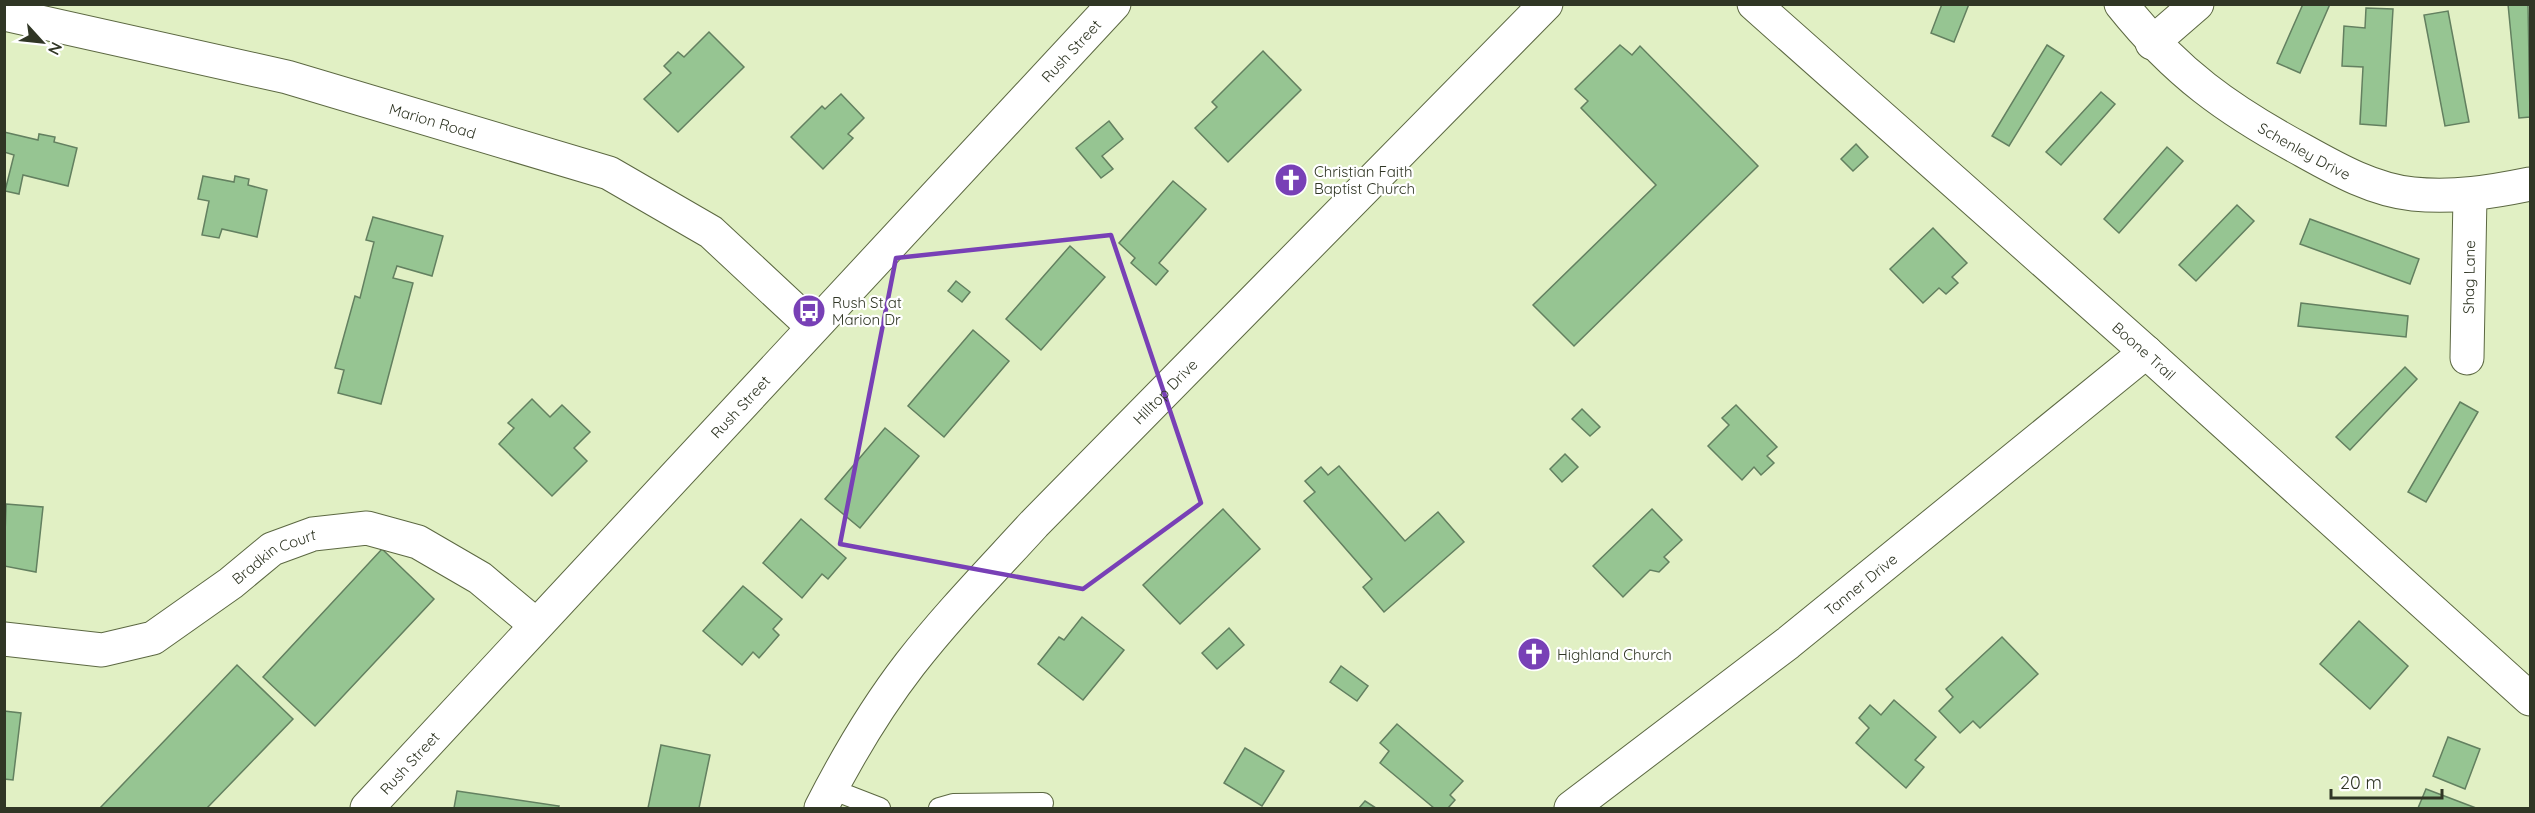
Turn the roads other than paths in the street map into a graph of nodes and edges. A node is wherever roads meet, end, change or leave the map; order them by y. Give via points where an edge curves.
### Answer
1 (1114, 4) edge
2 (1546, 4) edge
3 (1754, 4) edge
4 (2121, 4) edge
5 (2197, 4) edge
6 (16, 12) edge
7 (2152, 43) junction
8 (2530, 184) edge
9 (2470, 196) junction
10 (813, 327) junction
11 (2146, 352) junction
12 (2467, 358) dead end
13 (536, 626) junction
14 (4, 639) edge
15 (2530, 699) edge
16 (826, 799) edge
17 (1043, 803) dead end
18 (367, 808) edge
19 (880, 808) edge
20 (939, 808) edge
21 (1571, 808) edge

1 - 10 street, Rush Street
2 - 16 street, Hilltop Drive via 1034,524 909,665 862,735
3 - 11 street, Boone Trail
4 - 7 street, Schenley Drive
5 - 7 street
6 - 10 street, Marion Road via 286,77 609,173 711,232
7 - 9 street, Schenley Drive via 2211,95 2333,168 2372,185 2412,194
8 - 9 street, Schenley Drive
9 - 12 street, Shag Lane
10 - 13 street, Rush Street
11 - 15 street, Boone Trail
11 - 21 street, Tanner Drive via 1788,643
13 - 14 street, Bradkin Court via 480,578 418,542 367,528 313,534 272,549 153,638 102,650
13 - 18 street, Rush Street
16 - 19 lane
17 - 20 lane via 952,804

